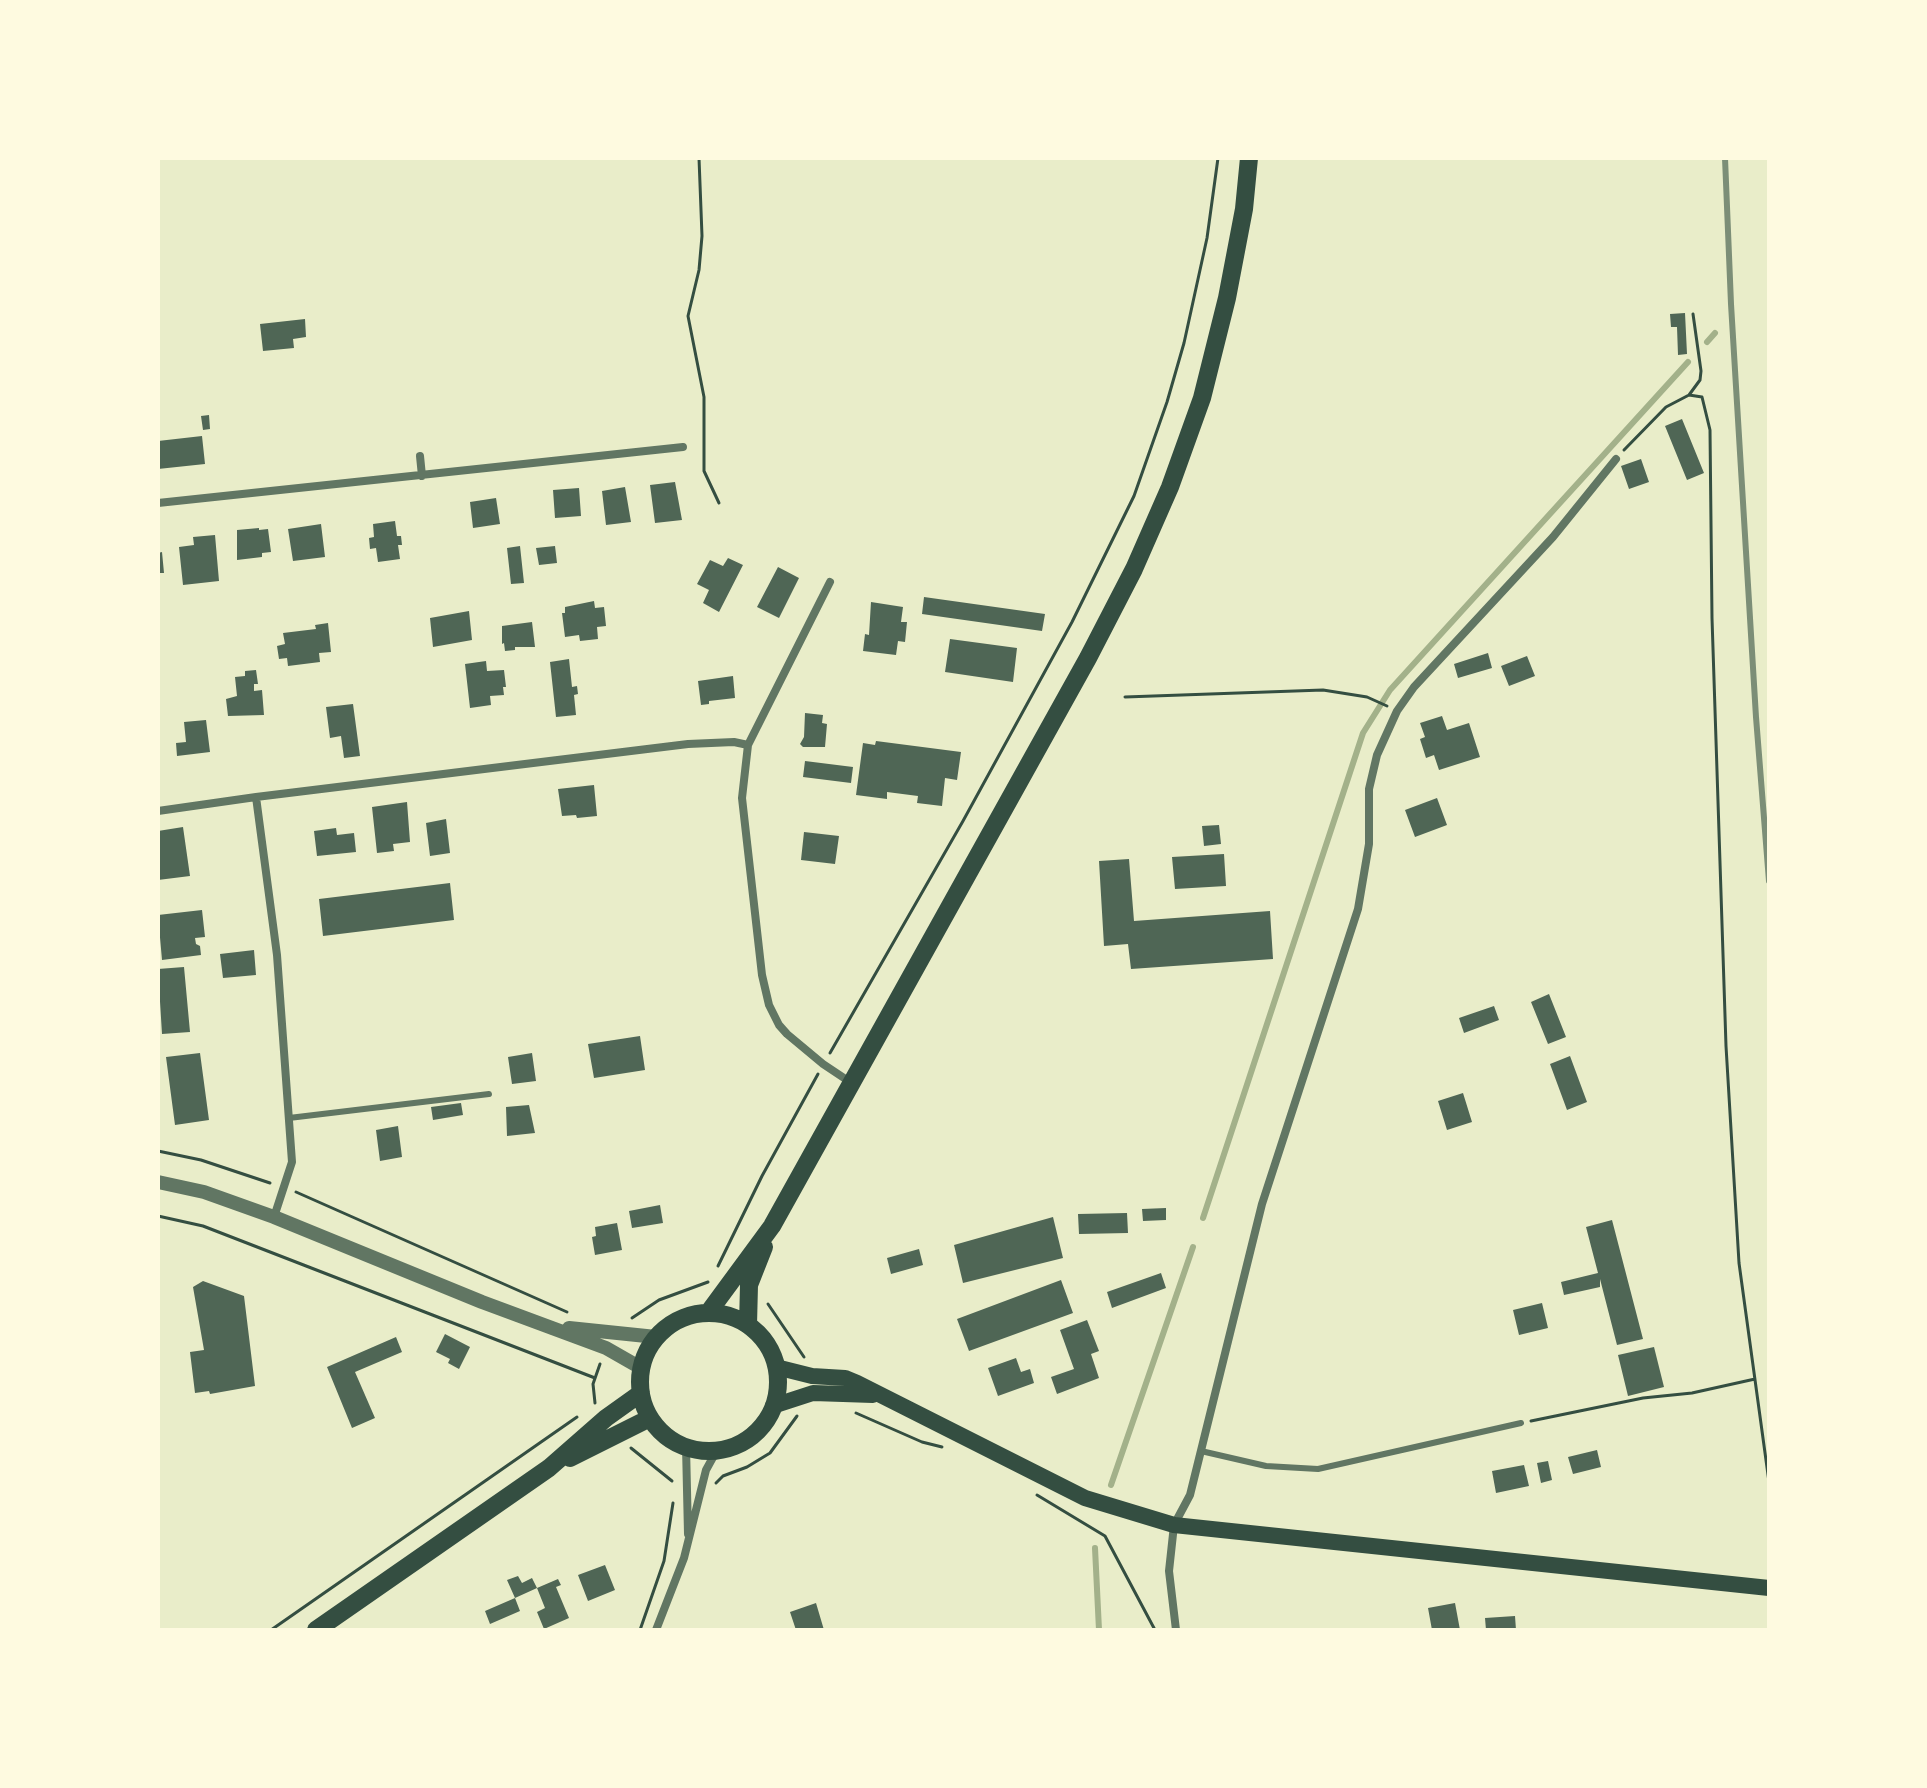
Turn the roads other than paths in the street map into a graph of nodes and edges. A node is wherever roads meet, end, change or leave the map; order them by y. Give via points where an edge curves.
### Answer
1 (1249, 158) edge
2 (683, 447) dead end
3 (420, 456) dead end
4 (1616, 459) road end
5 (422, 476) junction
6 (158, 503) edge
7 (830, 582) dead end
8 (748, 745) junction
9 (256, 797) junction
10 (158, 811) edge
11 (852, 1083) junction
12 (489, 1094) dead end
13 (289, 1118) junction
14 (158, 1182) edge
15 (274, 1217) junction
16 (772, 1226) junction
17 (708, 1313) junction
18 (748, 1325) junction
19 (551, 1326) junction
20 (656, 1337) junction
21 (776, 1367) junction
22 (641, 1368) junction
23 (641, 1393) junction
24 (879, 1396) junction
25 (773, 1406) junction
26 (650, 1418) junction
27 (1521, 1423) road end
28 (686, 1446) junction
29 (717, 1450) junction
30 (1201, 1451) junction
31 (549, 1468) junction
32 (1174, 1525) junction
33 (688, 1536) junction
34 (1769, 1588) edge
35 (316, 1630) edge
36 (656, 1630) edge
37 (1176, 1630) edge

1 - 11 highway via 1218,338 1202,398 1158,515 1093,648
2 - 5 street
3 - 5 street
4 - 30 street via 1553,537 1414,687 1377,755 1358,909 1262,1204
5 - 6 street
7 - 8 street
8 - 9 street via 688,744
8 - 11 street via 743,811 766,995 787,1034
9 - 10 street
9 - 13 street via 277,955
11 - 16 highway
12 - 13 lane
13 - 15 street via 292,1162
14 - 15 street
15 - 19 street
16 - 17 highway
16 - 18 highway via 749,1285
17 - 18 highway
17 - 20 highway via 679,1319
18 - 21 highway via 766,1344
19 - 20 street
19 - 22 street
20 - 22 highway
21 - 24 main road via 845,1378
21 - 25 highway
22 - 23 highway
23 - 26 highway
23 - 31 highway
24 - 25 main road via 813,1393
24 - 32 main road via 1085,1498
25 - 29 highway via 754,1433
26 - 28 highway
26 - 31 highway
27 - 30 lane via 1318,1469 1266,1466
28 - 29 highway
28 - 33 street
29 - 33 street via 706,1470
30 - 32 street via 1190,1495
31 - 35 highway
32 - 34 main road
32 - 37 street via 1169,1571
33 - 36 street

